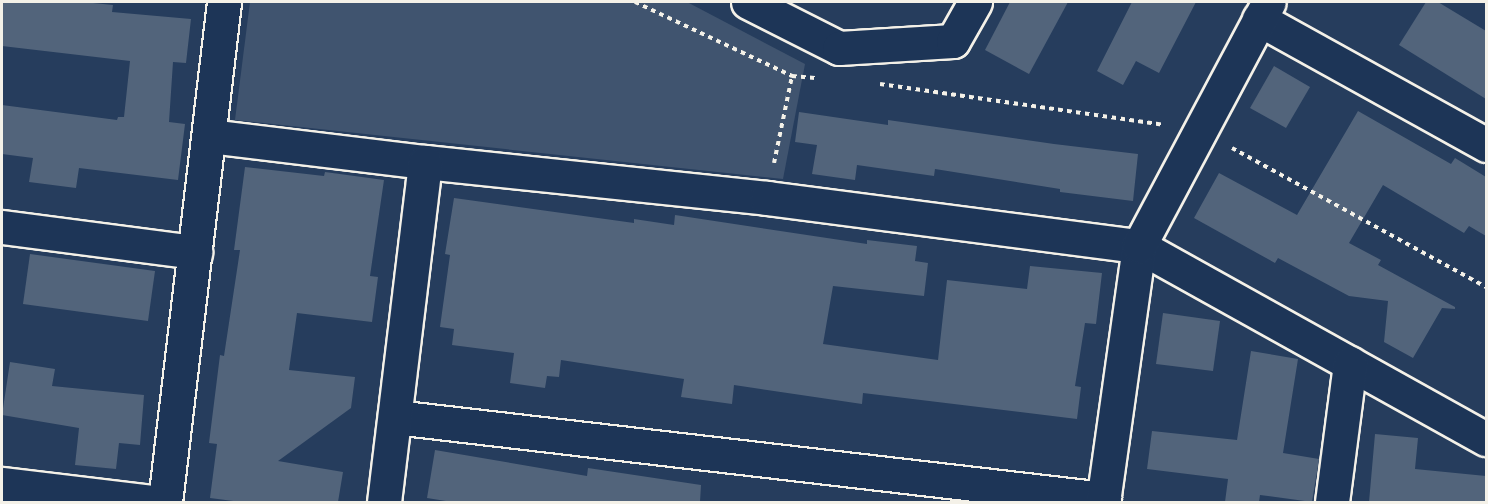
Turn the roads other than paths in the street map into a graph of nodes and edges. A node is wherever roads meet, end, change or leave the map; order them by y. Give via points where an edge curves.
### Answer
1 (224, 2) edge
2 (748, 2) edge
3 (975, 2) edge
4 (1264, 10) edge
5 (210, 135) junction
6 (1486, 145) edge
7 (425, 162) junction
8 (2, 227) edge
9 (1138, 246) junction
10 (195, 252) junction
11 (1350, 363) junction
12 (395, 417) junction
13 (1486, 439) edge
14 (2, 484) edge
15 (1103, 501) edge
16 (154, 502) edge
17 (165, 502) edge
18 (384, 502) edge
19 (1332, 502) edge

1 - 5 street
2 - 3 street via 839,48 953,41
4 - 6 street
4 - 9 street
5 - 7 street
5 - 10 street
7 - 9 street via 767,198
7 - 12 street
8 - 10 street
9 - 11 street
9 - 15 street
10 - 17 street
11 - 13 street
11 - 19 street
12 - 15 street
12 - 18 street
14 - 16 street

